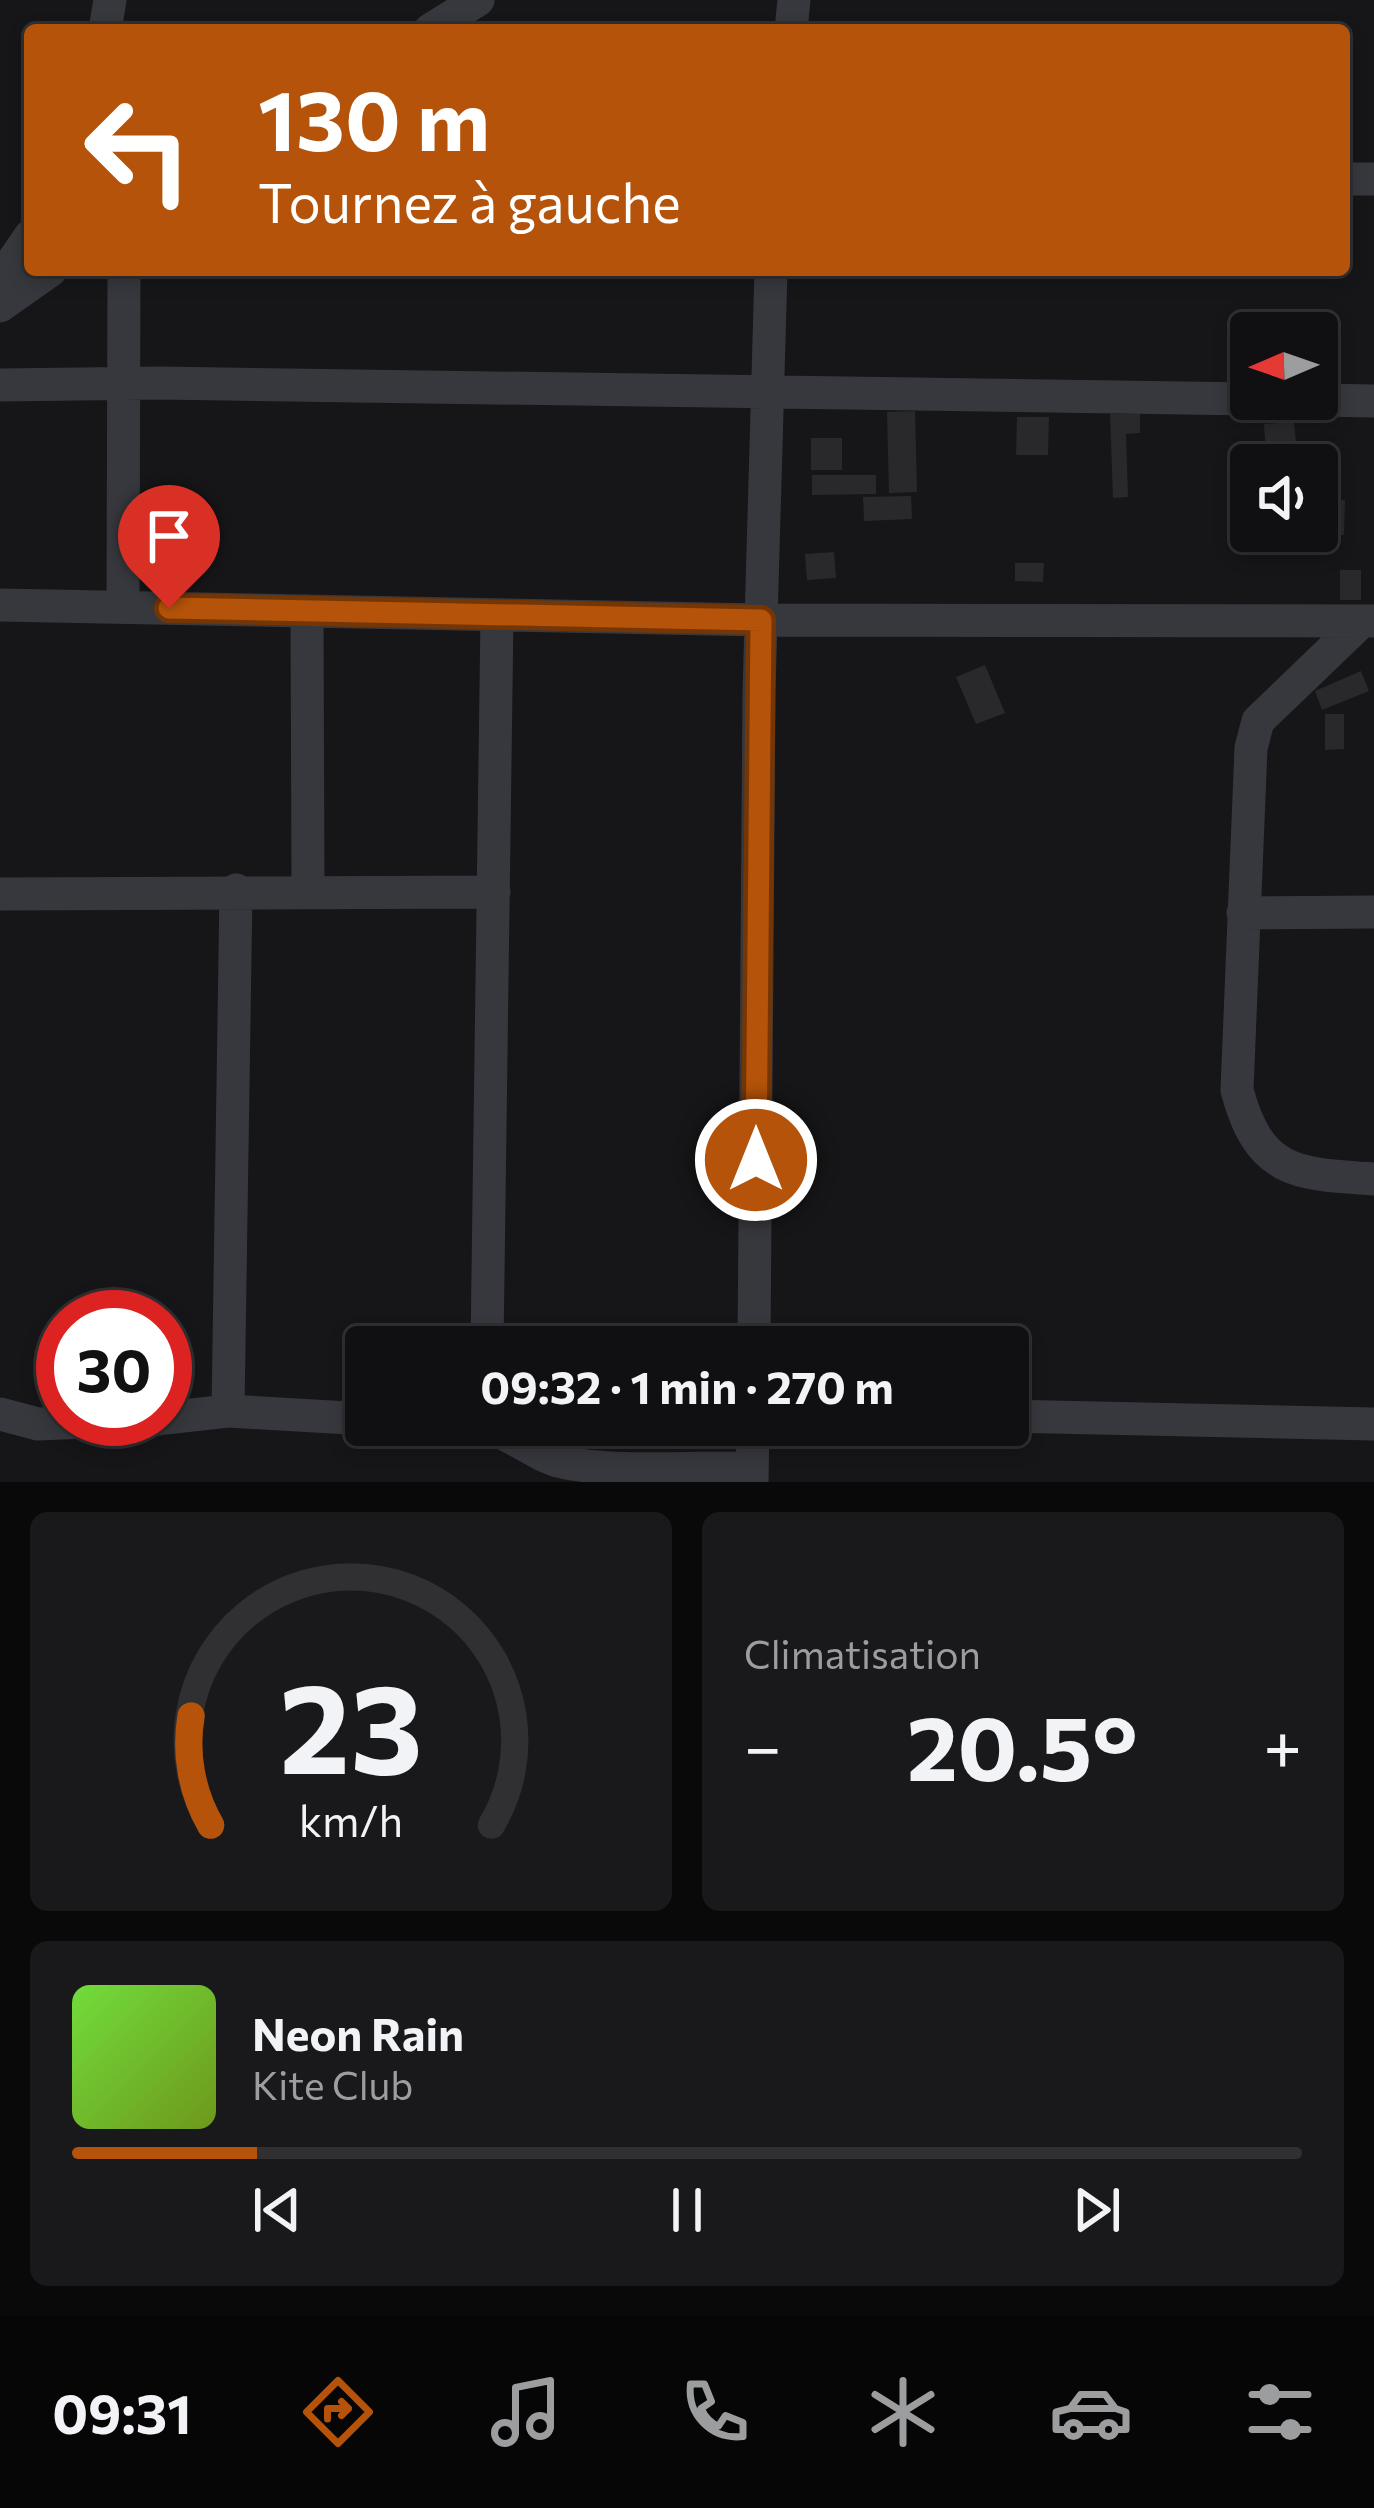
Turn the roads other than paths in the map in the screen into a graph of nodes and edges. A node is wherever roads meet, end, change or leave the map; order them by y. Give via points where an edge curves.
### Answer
1 (478, 0) edge
2 (440, 24) edge
3 (24, 245) edge
4 (43, 276) edge
5 (124, 276) edge
6 (771, 276) edge
7 (0, 280) edge
8 (0, 307) edge
9 (123, 383) junction
10 (0, 386) edge
11 (768, 390) junction
12 (1230, 399) edge
13 (1338, 400) edge
14 (1374, 401) edge
15 (0, 605) edge
16 (124, 607) junction
17 (307, 611) junction
18 (497, 615) junction
19 (761, 620) junction
20 (1368, 621) edge
21 (236, 890) junction
22 (308, 890) junction
23 (494, 892) junction
24 (0, 894) edge
25 (1374, 912) edge
26 (1243, 914) junction
27 (1374, 1179) edge
28 (487, 1326) edge
29 (754, 1326) edge
30 (228, 1411) junction
31 (0, 1414) edge
32 (192, 1415) edge
33 (1029, 1416) edge
34 (345, 1418) edge
35 (36, 1423) edge
36 (1374, 1424) edge
37 (521, 1446) edge
38 (752, 1475) edge

1 - 2 street
3 - 7 street
4 - 8 street
5 - 9 street
6 - 11 street
9 - 10 street
9 - 11 street
9 - 16 street
11 - 12 street
11 - 19 street
13 - 14 street
15 - 16 street
16 - 17 street
17 - 18 street
17 - 22 street
18 - 19 street
18 - 23 street
19 - 20 street
19 - 29 street
20 - 26 street via 1258,721
21 - 22 street
21 - 24 street
21 - 30 street
22 - 23 street
23 - 28 street
25 - 26 street
26 - 27 street via 1237,1090 1244,1114 1276,1163 1301,1174
30 - 32 street
30 - 34 street
31 - 35 street
33 - 36 street
37 - 38 street via 567,1464

